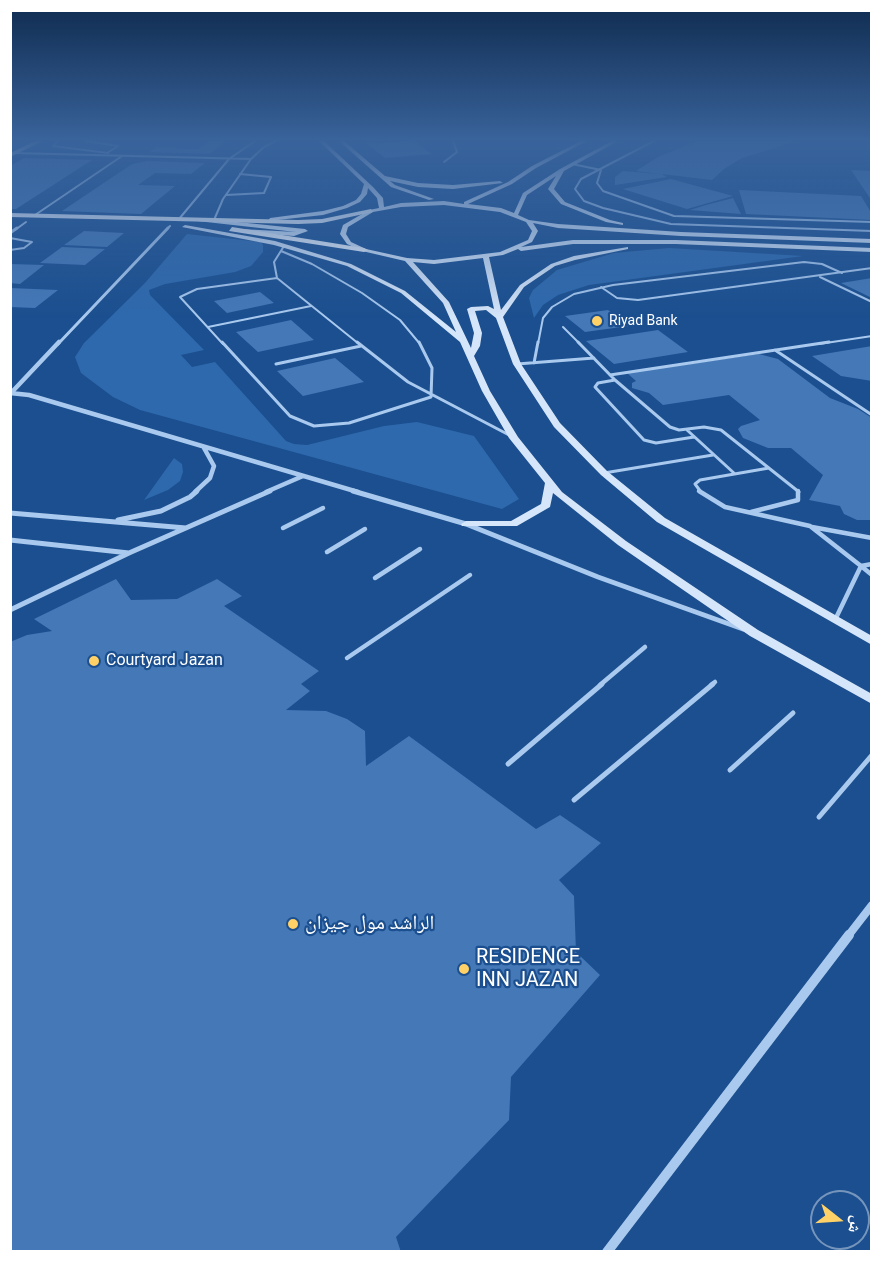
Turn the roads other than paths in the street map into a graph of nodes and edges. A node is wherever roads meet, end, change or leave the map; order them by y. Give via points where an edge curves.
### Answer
1 (58, 200) edge
2 (195, 200) edge
3 (224, 200) edge
4 (359, 200) edge
5 (380, 200) edge
6 (435, 200) edge
7 (473, 200) edge
8 (522, 200) edge
9 (560, 200) edge
10 (583, 200) edge
11 (622, 200) edge
12 (444, 203) junction
13 (464, 204) junction
14 (382, 208) junction
15 (371, 212) junction
16 (516, 214) junction
17 (10, 215) edge
18 (35, 215) junction
19 (179, 219) junction
20 (198, 219) junction
21 (749, 219) junction
22 (214, 220) junction
23 (261, 221) junction
24 (528, 221) junction
25 (10, 222) edge
26 (26, 222) junction
27 (872, 222) edge
28 (170, 226) junction
29 (185, 227) junction
30 (751, 227) junction
31 (243, 230) junction
32 (872, 231) edge
33 (681, 234) junction
34 (10, 236) edge
35 (754, 237) junction
36 (872, 241) edge
37 (684, 243) junction
38 (282, 248) junction
39 (10, 250) edge
40 (363, 250) junction
41 (514, 250) junction
42 (872, 250) edge
43 (486, 258) junction
44 (407, 260) junction
45 (872, 268) edge
46 (842, 273) junction
47 (819, 277) junction
48 (277, 278) junction
49 (600, 287) junction
50 (872, 302) edge
51 (311, 306) junction
52 (499, 317) junction
53 (208, 327) junction
54 (563, 327) dead end
55 (872, 336) edge
56 (465, 342) junction
57 (361, 346) junction
58 (775, 350) junction
59 (470, 356) junction
60 (594, 358) junction
61 (534, 363) junction
62 (276, 364) dead end
63 (517, 364) junction
64 (610, 375) junction
65 (615, 380) junction
66 (11, 393) edge
67 (431, 397) junction
68 (872, 415) edge
69 (687, 429) junction
70 (694, 436) junction
71 (514, 438) junction
72 (204, 448) junction
73 (713, 454) junction
74 (769, 468) junction
75 (604, 473) junction
76 (735, 474) junction
77 (303, 475) junction
78 (550, 483) junction
79 (323, 508) dead end
80 (751, 512) junction
81 (10, 513) edge
82 (111, 521) junction
83 (466, 524) junction
84 (810, 526) junction
85 (190, 528) junction
86 (283, 528) dead end
87 (365, 529) dead end
88 (872, 538) edge
89 (10, 540) edge
90 (420, 549) dead end
91 (327, 552) dead end
92 (129, 553) junction
93 (872, 564) edge
94 (861, 566) junction
95 (470, 574) dead end
96 (872, 575) edge
97 (375, 578) dead end
98 (10, 610) edge
99 (835, 620) junction
100 (754, 633) junction
101 (872, 641) edge
102 (645, 647) dead end
103 (347, 658) dead end
104 (714, 682) dead end
105 (872, 700) edge
106 (793, 713) dead end
107 (872, 755) edge
108 (508, 764) dead end
109 (730, 770) dead end
110 (574, 800) dead end
111 (819, 817) dead end
112 (872, 905) edge
113 (607, 1251) edge

1 - 18 street
2 - 19 street
3 - 22 street
4 - 23 main road via 323,213
5 - 14 main road
6 - 12 main road
7 - 13 main road
8 - 16 main road
9 - 33 main road via 608,221
10 - 30 lane via 671,224
11 - 21 lane via 674,216
12 - 13 main road
12 - 14 main road
13 - 16 main road
14 - 15 main road
15 - 23 main road via 322,221
15 - 40 main road via 345,226 343,234 349,243
16 - 24 main road
17 - 18 main road
18 - 19 main road
19 - 20 main road
20 - 22 main road
20 - 31 main road via 305,231 294,234
21 - 27 lane
21 - 30 lane
22 - 23 main road
24 - 33 main road
24 - 41 main road via 534,231 530,241
25 - 26 main road
26 - 28 main road
26 - 34 street
28 - 29 main road
28 - 66 street
29 - 31 main road
29 - 38 main road
30 - 32 lane
30 - 35 lane
31 - 40 main road
33 - 35 main road
34 - 39 lane via 32,242
35 - 36 main road
37 - 41 main road via 573,242
37 - 42 main road
37 - 52 main road via 623,248 553,265 522,286
38 - 48 lane via 274,262
38 - 56 main road via 349,265 377,278 403,292
38 - 67 lane via 362,293 400,320 420,343 432,368
40 - 44 main road
41 - 43 main road
43 - 44 main road
43 - 52 main road
44 - 56 main road via 446,302
45 - 46 lane
46 - 47 lane
46 - 49 lane via 822,264 804,262
47 - 49 lane via 638,300 617,298
47 - 50 lane
48 - 51 lane
48 - 53 lane via 184,293 180,297
49 - 61 lane via 574,294 552,307 543,318
51 - 53 lane
51 - 57 lane
52 - 59 main road via 488,308 471,309 478,333
52 - 63 main road
53 - 67 lane via 290,416 314,426 349,423
54 - 60 lane
55 - 58 lane
56 - 59 main road
57 - 62 lane
57 - 67 lane
58 - 64 lane
58 - 68 lane
59 - 71 main road
60 - 61 lane
60 - 64 lane
61 - 63 lane
63 - 75 main road via 557,425
64 - 65 lane
65 - 69 lane via 670,427
65 - 70 lane via 595,385 644,440 656,443
66 - 72 street via 29,395
67 - 71 lane
69 - 70 lane
69 - 74 lane via 721,430
70 - 73 lane
71 - 78 main road
72 - 77 street
72 - 82 street via 214,466 210,478 190,497 161,511
73 - 75 lane
73 - 76 lane
74 - 76 lane
74 - 80 lane via 800,494 798,500
75 - 99 main road via 661,520
76 - 80 lane via 695,484 725,507
77 - 83 street
77 - 85 street
78 - 83 main road via 546,505 513,524
78 - 100 main road via 622,543
79 - 86 lane
80 - 84 lane
81 - 82 street
82 - 85 street
83 - 100 street
84 - 88 lane
84 - 94 lane
85 - 92 street
87 - 91 lane
89 - 92 street
90 - 97 lane
92 - 98 street
93 - 94 lane
94 - 96 lane
94 - 99 lane
95 - 103 lane
99 - 101 main road
100 - 105 main road
102 - 108 lane
104 - 110 lane
106 - 109 lane
107 - 111 lane
112 - 113 street

